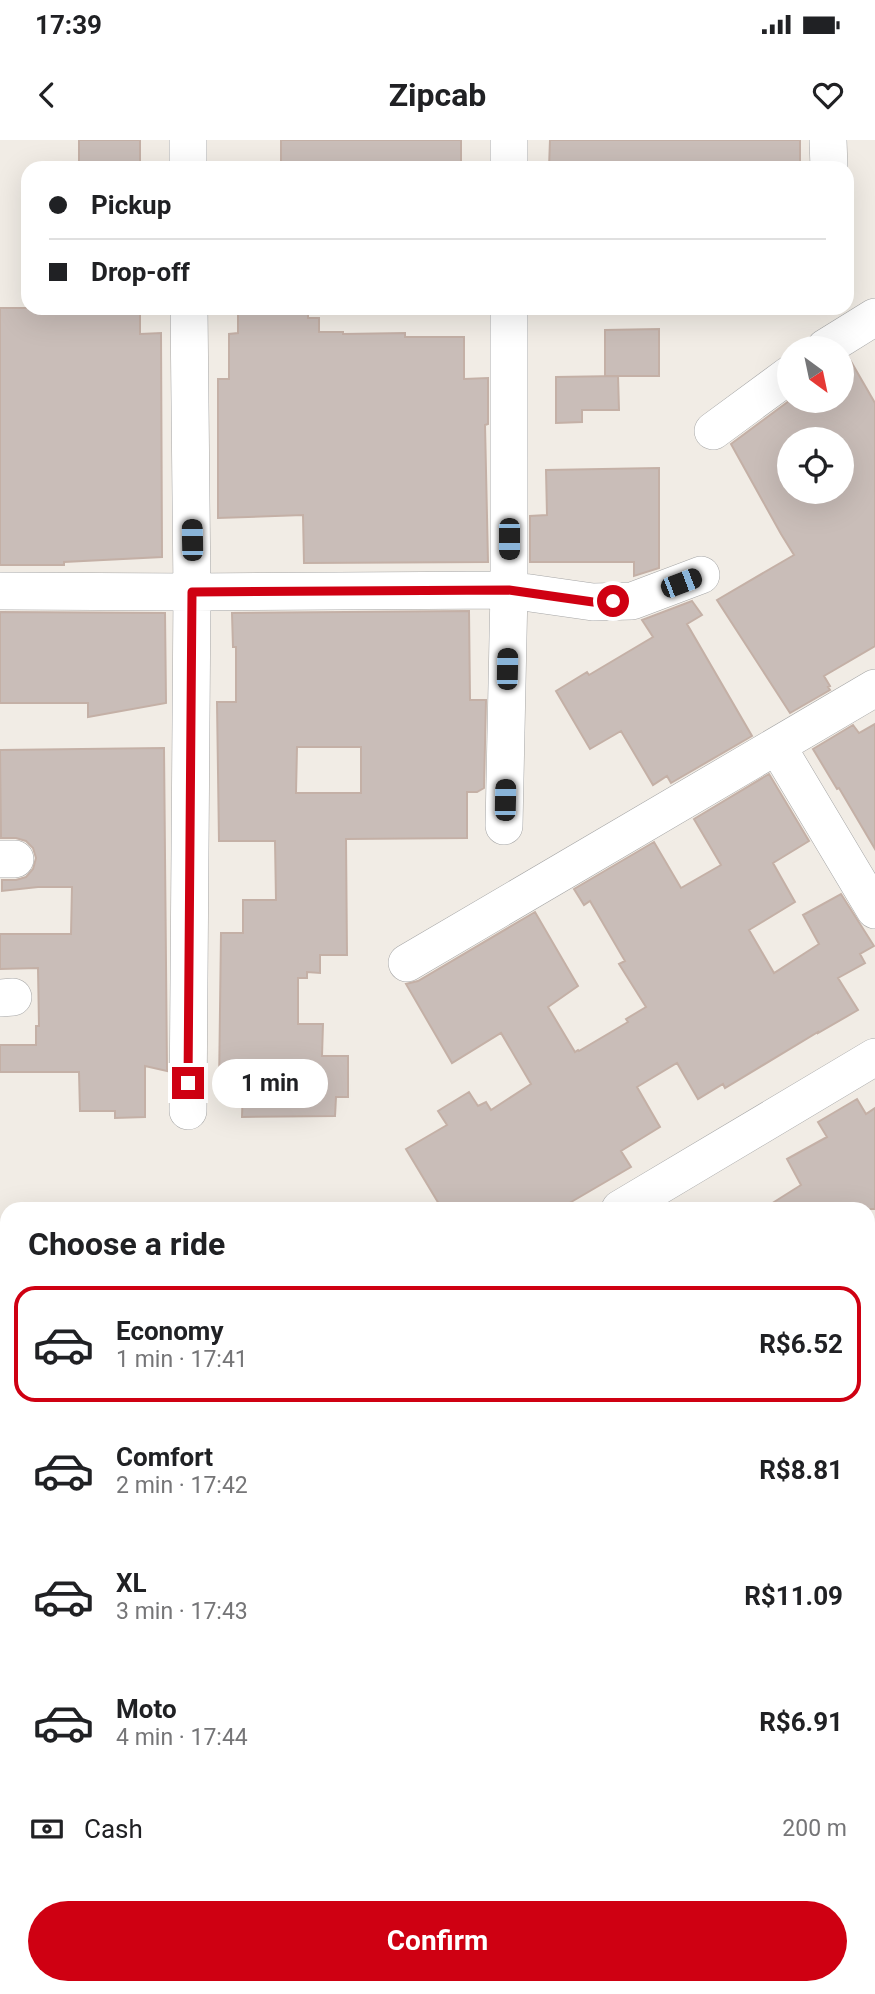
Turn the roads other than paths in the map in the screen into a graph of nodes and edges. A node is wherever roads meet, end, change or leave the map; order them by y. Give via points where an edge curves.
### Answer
1 (188, 140) edge
2 (509, 140) edge
3 (828, 140) edge
4 (188, 161) edge
5 (509, 161) edge
6 (830, 161) edge
7 (189, 315) edge
8 (509, 315) edge
9 (875, 317) edge
10 (832, 332) edge
11 (777, 383) edge
12 (713, 431) dead end
13 (701, 575) dead end
14 (0, 590) edge
15 (509, 590) junction
16 (192, 592) junction
17 (875, 688) edge
18 (777, 746) junction
19 (504, 826) dead end
20 (875, 910) edge
21 (407, 963) dead end
22 (875, 1057) edge
23 (188, 1111) dead end
24 (632, 1202) edge

1 - 4 street
2 - 5 street
3 - 6 street
7 - 16 street
8 - 15 street
9 - 10 street
11 - 12 street
13 - 15 street via 632,601 593,602
14 - 16 street
15 - 16 street
15 - 19 street
16 - 23 street
17 - 18 street
18 - 20 street
18 - 21 street
22 - 24 street

